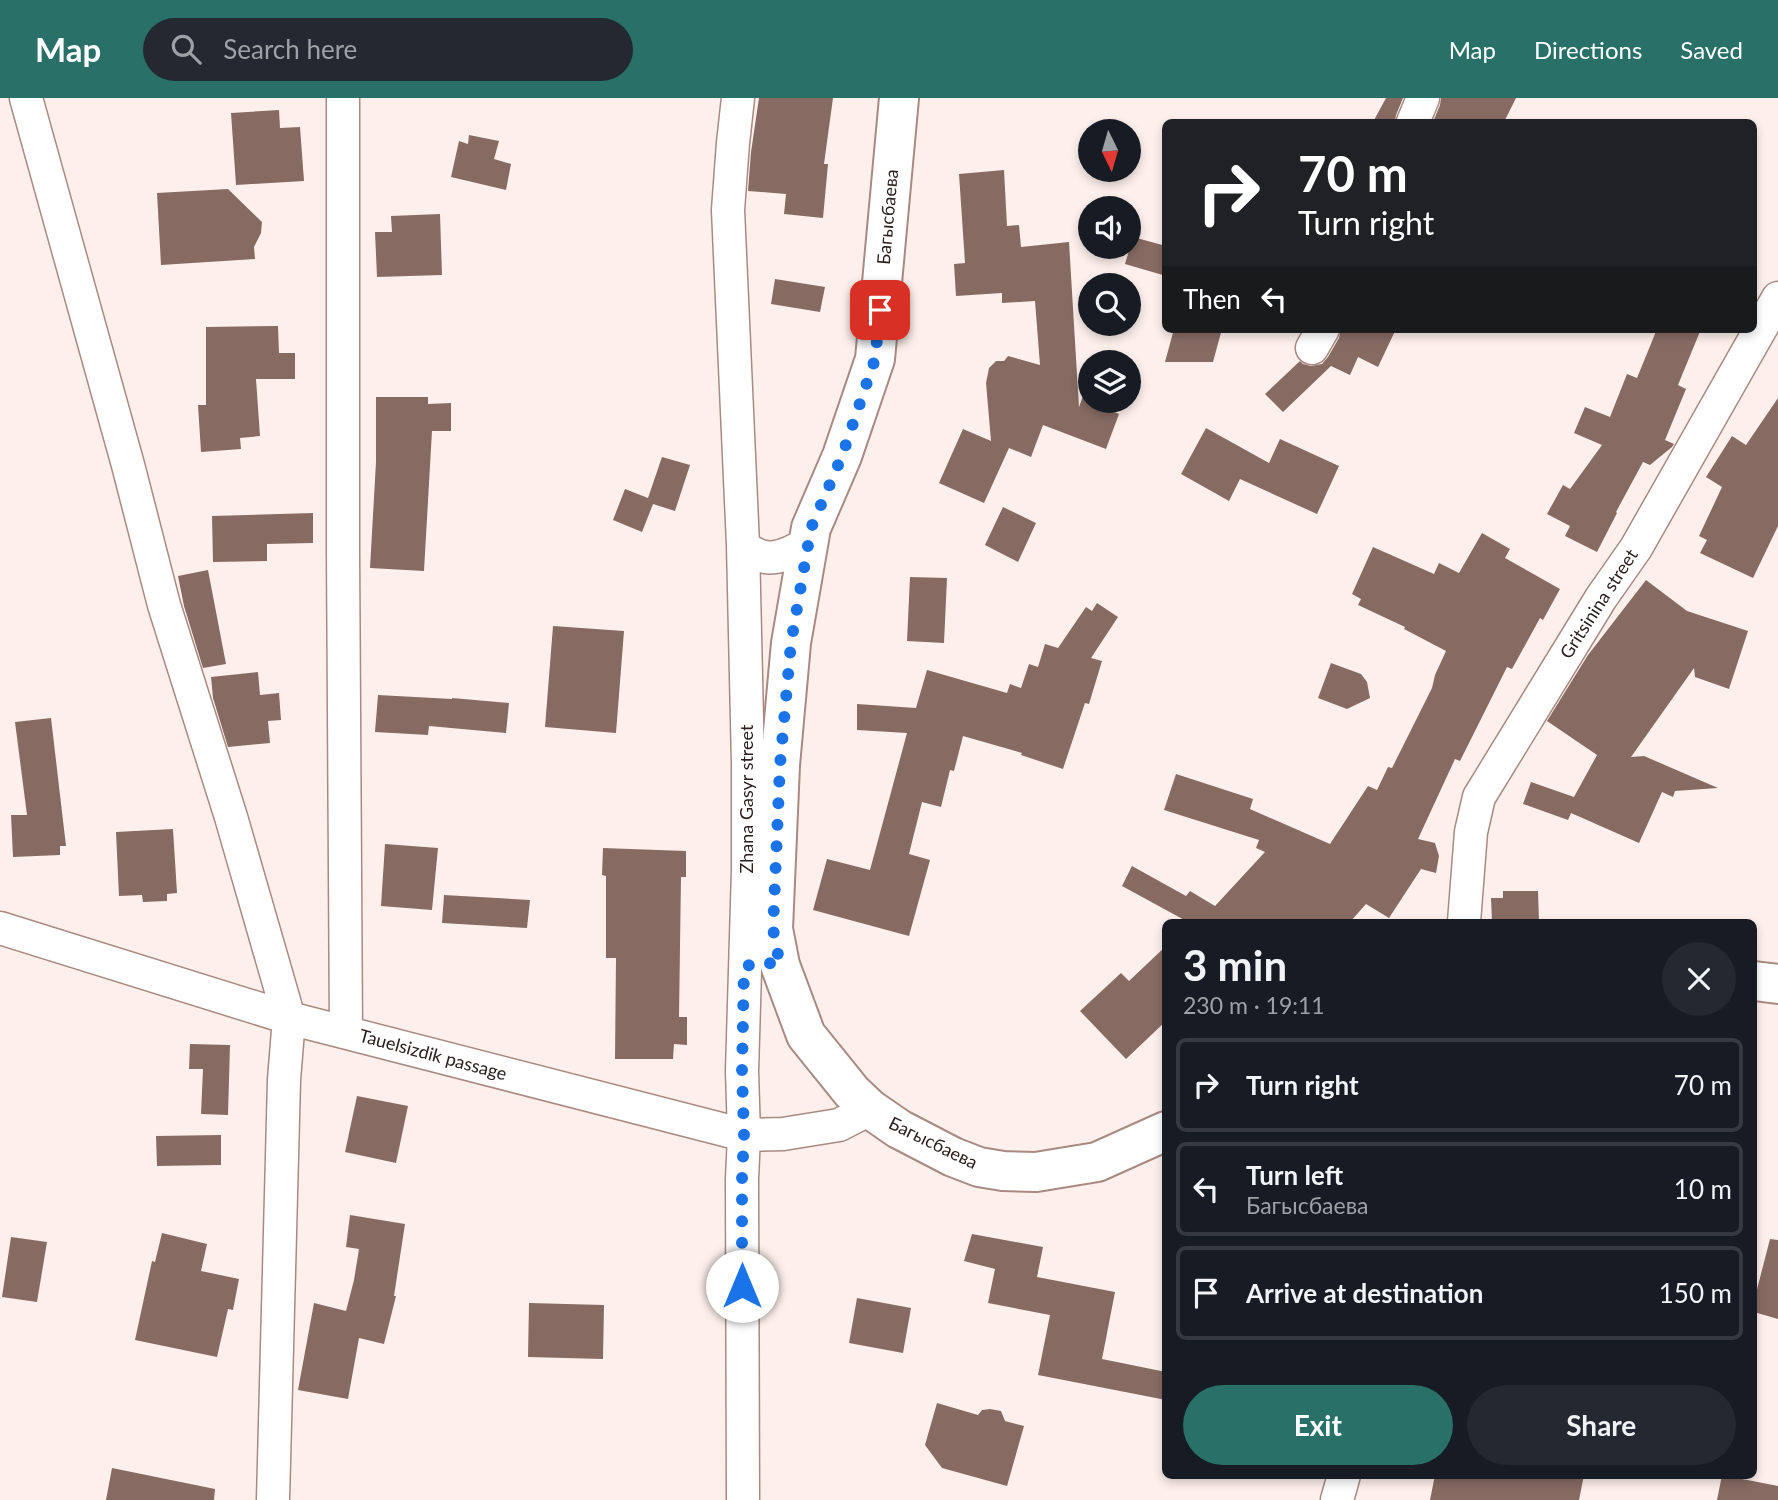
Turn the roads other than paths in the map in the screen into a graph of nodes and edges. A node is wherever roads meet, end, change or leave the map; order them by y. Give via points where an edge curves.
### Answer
1 (26, 98) edge
2 (343, 98) edge
3 (738, 98) edge
4 (899, 98) edge
5 (1423, 98) edge
6 (1414, 119) edge
7 (1778, 298) edge
8 (808, 543) junction
9 (743, 545) junction
10 (764, 764) junction
11 (1464, 919) edge
12 (0, 928) edge
13 (762, 966) junction
14 (1757, 981) edge
15 (1778, 984) edge
16 (289, 1018) junction
17 (346, 1032) junction
18 (870, 1109) junction
19 (1162, 1133) edge
20 (744, 1135) junction
21 (1343, 1479) edge
22 (273, 1500) edge
23 (743, 1500) edge
24 (1337, 1500) edge

1 - 16 street via 164,605
2 - 17 street
3 - 9 street, Zhana Gasyr street via 728,210
4 - 8 street, Багысбаева via 875,359
5 - 6 street
7 - 11 street, Gritsinina street via 1636,548 1479,797 1471,832
8 - 9 street via 783,556 767,558
8 - 10 street, Багысбаева
9 - 10 street, Zhana Gasyr street
10 - 13 street, Багысбаева via 773,929
12 - 16 street, Tauelsizdik passage
13 - 18 street, Багысбаева via 806,1035
13 - 20 street via 742,1071
14 - 15 street
16 - 17 street, Tauelsizdik passage
16 - 22 street
17 - 20 street, Tauelsizdik passage
18 - 19 street, Багысбаева via 953,1157 1003,1171 1036,1172 1097,1162
18 - 20 street, Tauelsizdik passage via 839,1125
20 - 23 street
21 - 24 street

